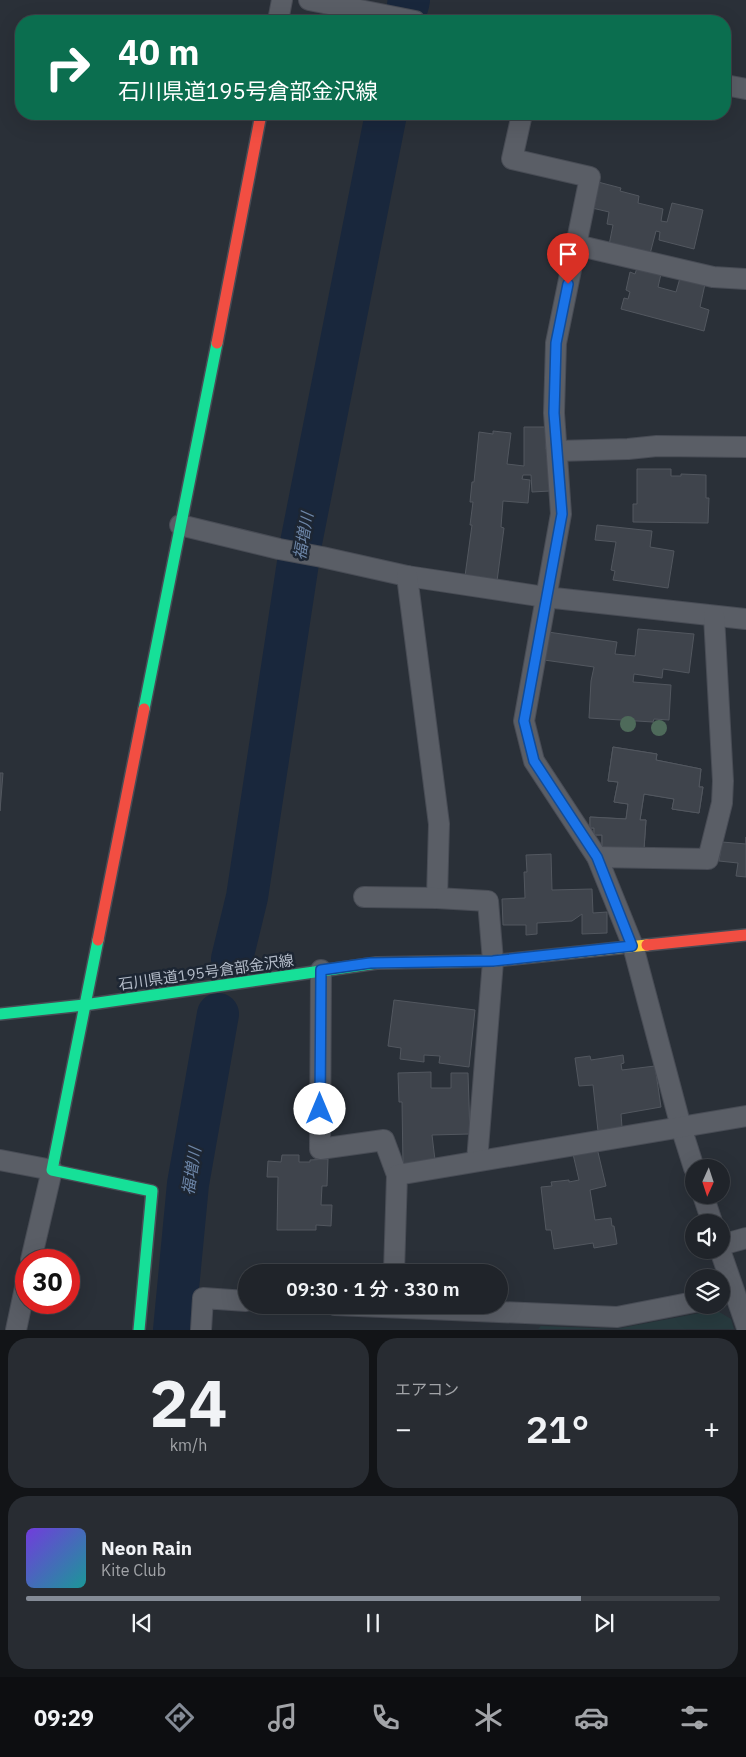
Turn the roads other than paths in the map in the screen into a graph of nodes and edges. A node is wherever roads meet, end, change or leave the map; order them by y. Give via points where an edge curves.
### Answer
1 (282, 0) edge
2 (309, 0) edge
3 (279, 15) edge
4 (385, 15) edge
5 (731, 86) edge
6 (746, 89) edge
7 (260, 120) edge
8 (521, 120) edge
9 (576, 245) junction
10 (746, 279) edge
11 (746, 447) edge
12 (557, 451) junction
13 (180, 525) junction
14 (407, 576) junction
15 (545, 597) junction
16 (714, 616) junction
17 (746, 619) edge
18 (597, 857) junction
19 (364, 897) dead end
20 (437, 898) junction
21 (746, 935) edge
22 (632, 946) junction
23 (493, 961) junction
24 (321, 970) junction
25 (84, 1006) junction
26 (0, 1014) edge
27 (746, 1116) edge
28 (681, 1127) junction
29 (691, 1159) edge
30 (0, 1160) edge
31 (477, 1161) junction
32 (52, 1170) junction
33 (397, 1176) junction
34 (746, 1238) edge
35 (730, 1242) edge
36 (34, 1249) edge
37 (394, 1264) edge
38 (730, 1298) edge
39 (238, 1300) edge
40 (685, 1304) edge
41 (19, 1314) edge
42 (458, 1314) edge
43 (522, 1322) edge
44 (746, 1325) edge
45 (16, 1330) edge
46 (139, 1330) edge
47 (201, 1330) edge

1 - 3 street
2 - 4 street
5 - 6 street
7 - 13 street
8 - 9 street via 512,159 590,177
9 - 10 street via 713,277
9 - 12 street via 556,343 554,413
11 - 12 street via 657,446
12 - 15 street via 562,514
13 - 14 street
13 - 25 street
14 - 15 street
14 - 20 street via 440,824
15 - 16 street
15 - 18 street via 524,721 534,761
16 - 17 street
16 - 18 street via 723,781 722,803 708,860
18 - 22 street
19 - 20 street
20 - 23 street via 488,901
21 - 22 street, 石川県道195号倉部金沢線
22 - 23 street, 石川県道195号倉部金沢線
22 - 28 street
23 - 24 street, 石川県道195号倉部金沢線 via 370,963
23 - 31 street
24 - 25 street, 石川県道195号倉部金沢線
24 - 33 street via 320,1148 384,1140
25 - 26 street, 石川県道195号倉部金沢線
25 - 32 street
27 - 28 street
28 - 29 street
28 - 31 street
30 - 32 street
31 - 33 street
32 - 36 street
32 - 46 street via 152,1191
33 - 37 street
34 - 35 street
38 - 44 street
39 - 47 street via 203,1298
40 - 43 street via 617,1316
41 - 45 street
42 - 43 street

